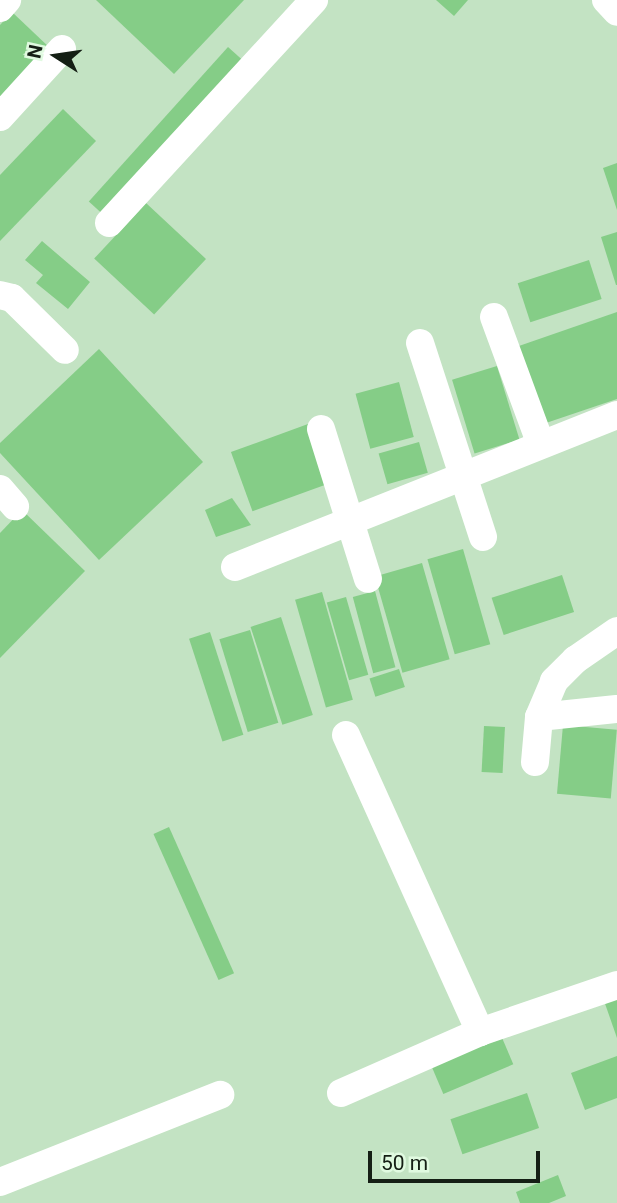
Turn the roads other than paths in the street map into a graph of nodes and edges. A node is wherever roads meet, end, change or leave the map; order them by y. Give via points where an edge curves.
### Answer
1 (7, 0) edge
2 (314, 0) edge
3 (606, 0) edge
4 (0, 8) edge
5 (617, 12) edge
6 (62, 49) dead end
7 (0, 117) edge
8 (110, 223) dead end
9 (0, 295) edge
10 (494, 317) dead end
11 (420, 343) dead end
12 (65, 350) dead end
13 (617, 415) edge
14 (321, 429) dead end
15 (541, 445) junction
16 (464, 475) junction
17 (350, 521) junction
18 (483, 537) dead end
19 (235, 567) dead end
20 (369, 579) dead end
21 (617, 631) edge
22 (617, 709) edge
23 (539, 717) junction
24 (346, 735) dead end
25 (535, 762) dead end
26 (617, 985) edge
27 (480, 1032) junction
28 (341, 1093) dead end
29 (220, 1095) dead end
30 (0, 1182) edge

1 - 4 street
2 - 8 street
3 - 5 street
6 - 7 street
9 - 12 street via 12,298
10 - 15 street
11 - 16 street
13 - 15 street
14 - 17 street
15 - 16 street
16 - 17 street
16 - 18 street
17 - 19 street
17 - 20 street
21 - 23 street via 554,681
22 - 23 street
23 - 25 street
24 - 27 street
26 - 27 street
27 - 28 street
29 - 30 street

